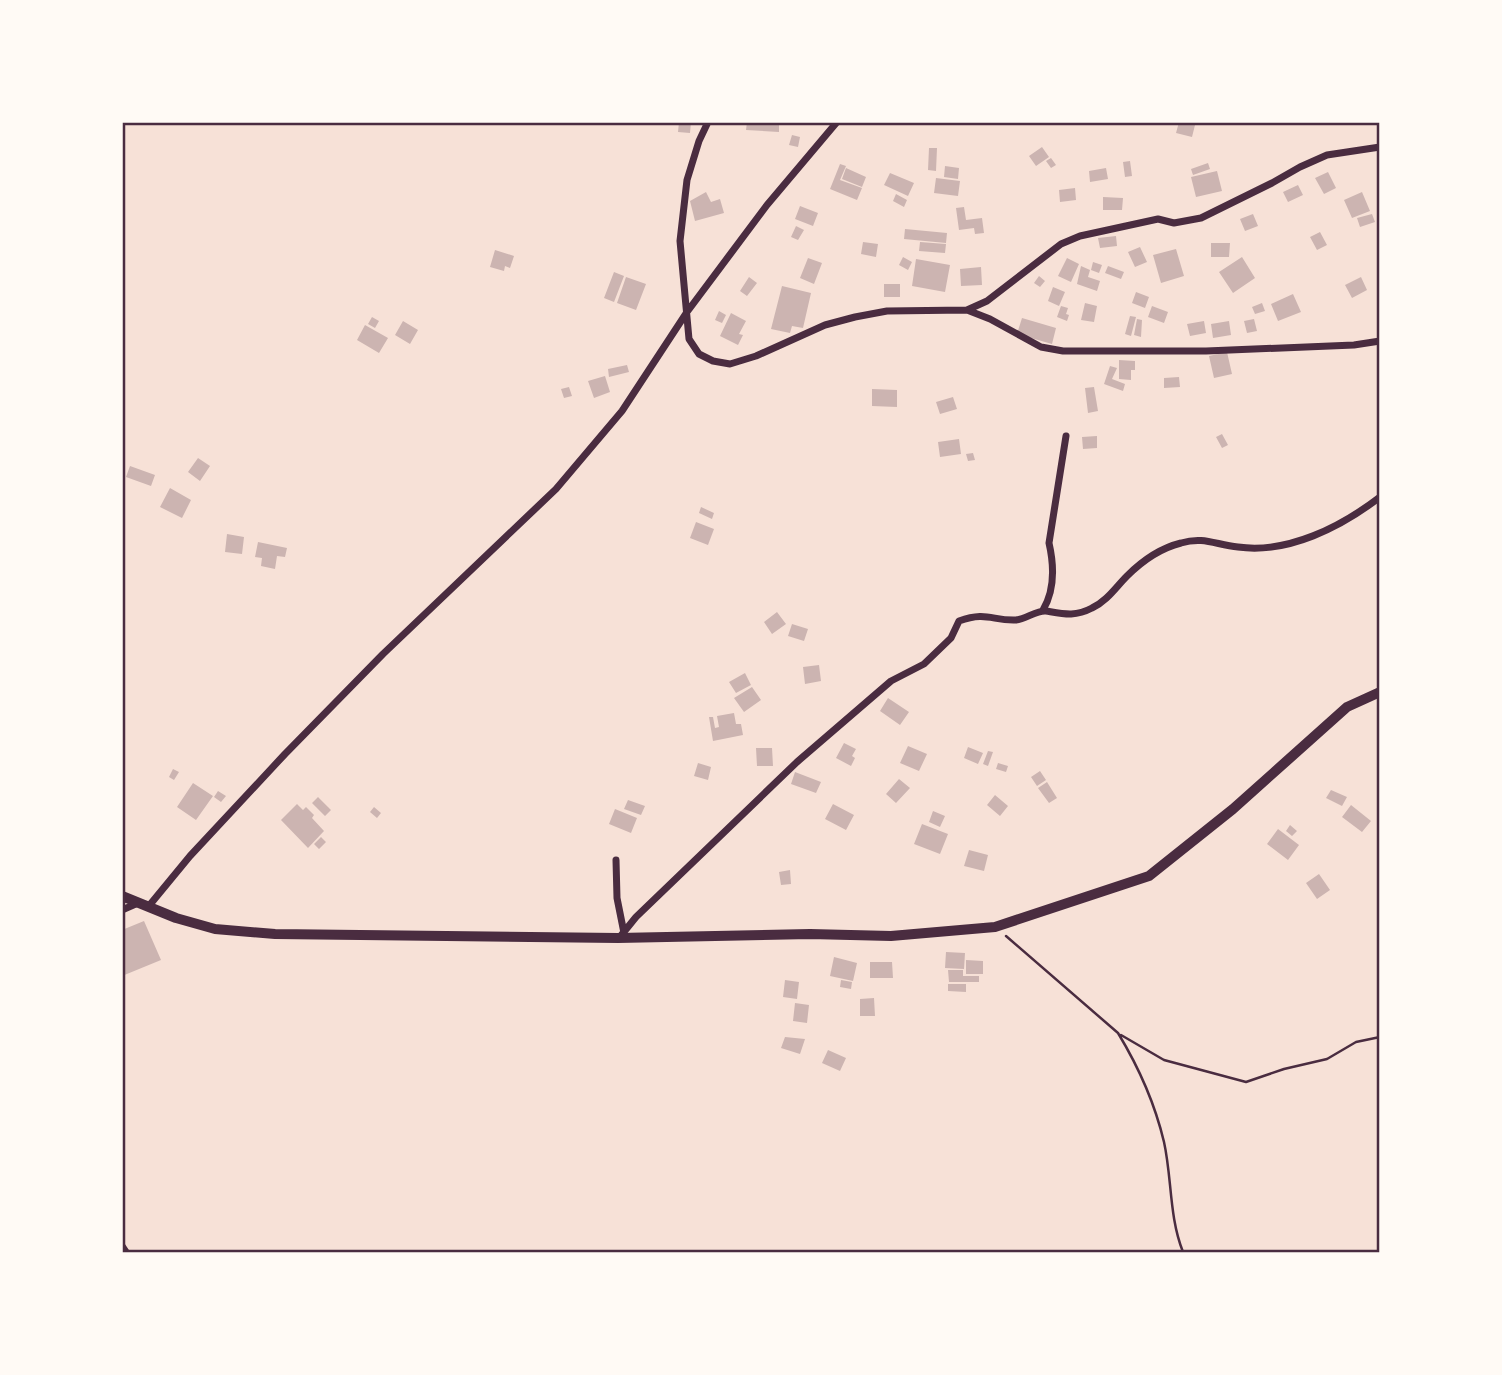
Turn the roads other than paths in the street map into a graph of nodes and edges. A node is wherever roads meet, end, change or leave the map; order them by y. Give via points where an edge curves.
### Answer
1 (708, 122) edge
2 (837, 122) edge
3 (1380, 147) edge
4 (967, 310) junction
5 (687, 313) junction
6 (1376, 342) edge
7 (1380, 352) edge
8 (1066, 436) dead end
9 (1380, 497) edge
10 (1043, 610) junction
11 (1380, 692) edge
12 (616, 860) dead end
13 (122, 896) edge
14 (143, 905) junction
15 (122, 909) edge
16 (621, 936) junction
17 (122, 1246) edge
18 (125, 1252) edge

1 - 5 street via 685,192 680,241
2 - 5 street via 766,205
3 - 4 street via 1327,155 1201,218 1174,223 1158,219 1080,236 1061,244 987,301
4 - 5 street via 887,311 855,317 730,363 699,354 689,339
4 - 6 street via 1041,347 1063,351 1206,351
5 - 14 street via 622,411 556,489 383,654
6 - 7 street
8 - 10 street via 1049,543 1052,588
9 - 10 street via 1302,540 1266,549 1202,539 1181,543 1143,562 1094,608 1059,615
10 - 16 street via 1018,620 987,615 959,621 951,638 923,664 891,681 797,762
11 - 16 main road via 1347,707 1233,809 1149,876 995,927 891,936
12 - 16 street
13 - 14 main road
14 - 15 street
14 - 16 main road via 215,929 275,934
17 - 18 street

